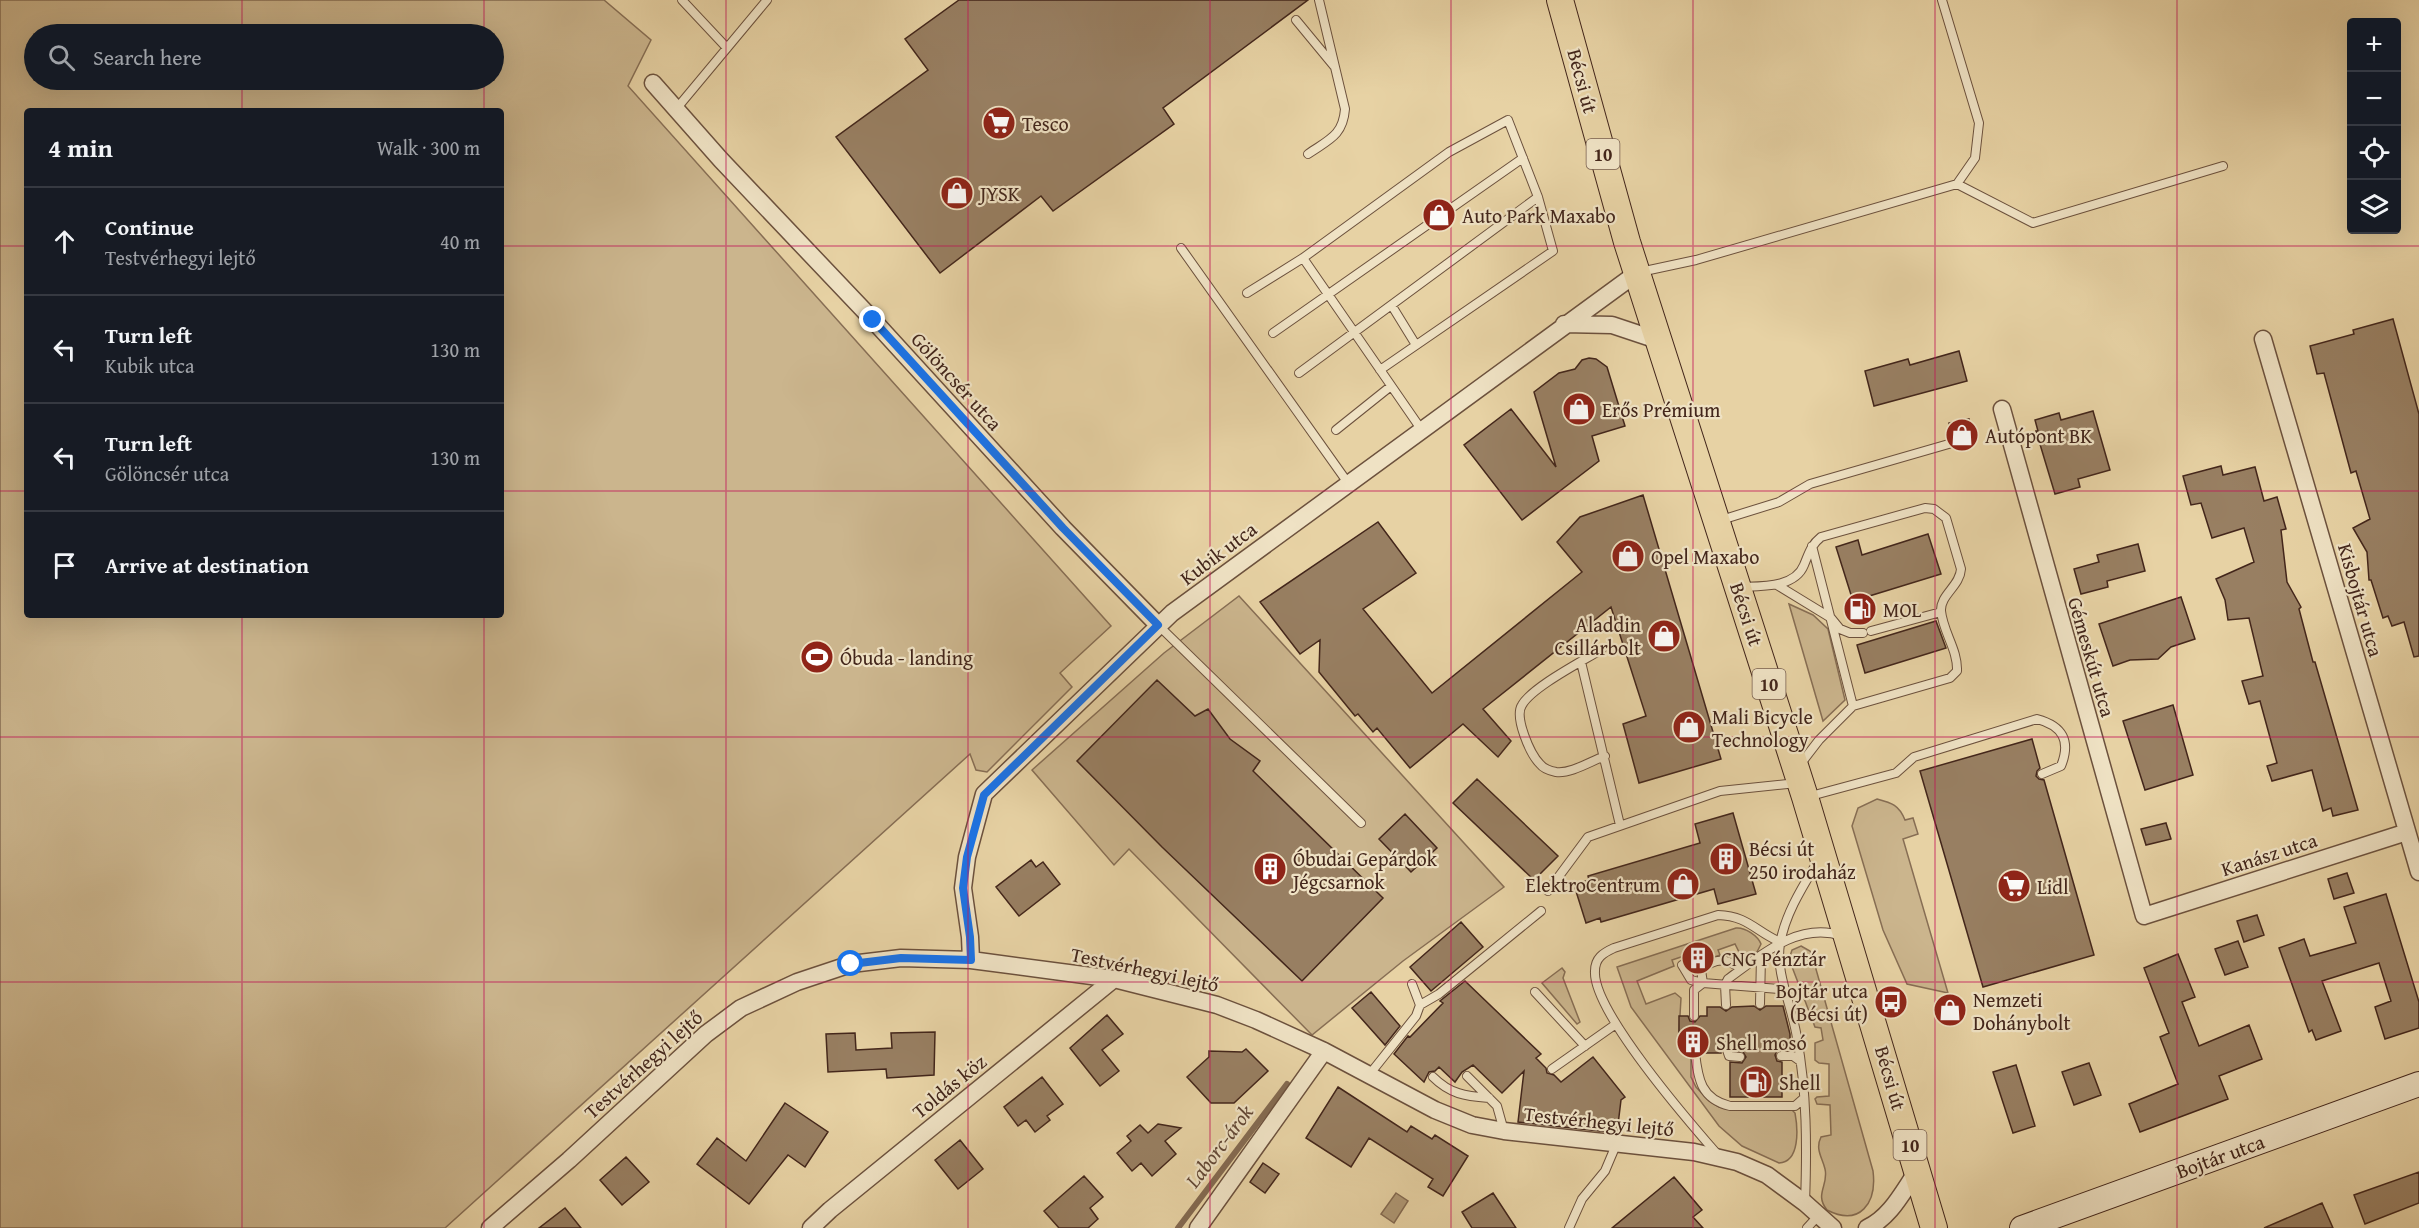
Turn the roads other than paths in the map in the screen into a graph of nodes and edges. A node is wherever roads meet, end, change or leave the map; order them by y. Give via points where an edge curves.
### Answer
1 (682, 0) edge
2 (767, 0) edge
3 (1321, 0) edge
4 (1560, 0) edge
5 (1942, 0) edge
6 (1296, 20) dead end
7 (728, 48) junction
8 (1336, 69) junction
9 (653, 83) dead end
10 (677, 108) junction
11 (1308, 154) dead end
12 (1523, 158) junction
13 (2223, 166) dead end
14 (1957, 184) junction
15 (1538, 197) junction
16 (1181, 248) dead end
17 (1303, 258) junction
18 (1637, 273) junction
19 (1247, 293) dead end
20 (1329, 294) junction
21 (1392, 306) junction
22 (1564, 324) junction
23 (1355, 332) junction
24 (1273, 333) dead end
25 (2263, 339) dead end
26 (1658, 340) junction
27 (1416, 345) junction
28 (1380, 370) junction
29 (1299, 372) dead end
30 (1391, 386) junction
31 (2002, 409) dead end
32 (1421, 429) junction
33 (1336, 430) dead end
34 (1966, 439) dead end
35 (1348, 483) junction
36 (1718, 521) junction
37 (1812, 546) junction
38 (1777, 585) junction
39 (1739, 587) junction
40 (1941, 612) junction
41 (1831, 618) junction
42 (1158, 625) junction
43 (1602, 649) dead end
44 (1581, 662) junction
45 (1853, 706) junction
46 (1605, 756) junction
47 (2042, 774) dead end
48 (1801, 783) junction
49 (1361, 823) dead end
50 (1620, 825) junction
51 (2408, 832) junction
52 (1823, 853) junction
53 (2419, 869) edge
54 (1548, 891) dead end
55 (1540, 911) dead end
56 (2144, 916) joint
57 (1849, 938) junction
58 (1780, 942) junction
59 (1761, 956) junction
60 (971, 960) junction
61 (1682, 965) dead end
62 (1742, 969) junction
63 (1114, 980) junction
64 (1703, 983) junction
65 (1412, 984) dead end
66 (1725, 986) junction
67 (1760, 988) junction
68 (1535, 992) dead end
69 (1787, 994) junction
70 (1761, 1004) dead end
71 (1420, 1005) junction
72 (1725, 1005) dead end
73 (1694, 1016) dead end
74 (1616, 1024) junction
75 (1585, 1046) junction
76 (1726, 1047) dead end
77 (1324, 1051) junction
78 (1695, 1053) dead end
79 (1781, 1056) dead end
80 (1740, 1057) dead end
81 (1800, 1061) junction
82 (1552, 1070) dead end
83 (1369, 1075) junction
84 (1467, 1076) dead end
85 (1433, 1077) dead end
86 (2419, 1084) edge
87 (1489, 1098) junction
88 (1804, 1098) junction
89 (1504, 1131) junction
90 (1616, 1145) junction
91 (1720, 1158) junction
92 (1918, 1170) junction
93 (1805, 1203) junction
94 (1823, 1225) edge
95 (490, 1228) edge
96 (811, 1228) edge
97 (1198, 1228) edge
98 (1569, 1228) edge
99 (1867, 1228) edge
100 (1934, 1228) edge
101 (2022, 1228) edge

1 - 7 lane
2 - 7 lane
3 - 8 lane
4 - 18 main road, Bécsi út / 10
5 - 14 lane via 1979,123 1976,158
6 - 8 lane
7 - 10 lane
8 - 11 lane via 1345,110 1343,125
9 - 10 street, Gölöncsér utca
10 - 42 street, Gölöncsér utca via 1063,528
12 - 15 lane
12 - 17 lane via 1508,120 1449,152
12 - 20 lane
13 - 14 lane via 2033,223
14 - 18 lane via 1696,260
15 - 21 lane
15 - 27 lane via 1553,251
16 - 35 lane
17 - 19 lane
17 - 20 lane
18 - 22 street, Kubik utca
18 - 26 main road, Bécsi út / 10
20 - 23 lane
20 - 24 lane
21 - 23 lane
21 - 27 lane
22 - 26 street via 1612,325
22 - 32 street, Kubik utca
23 - 28 lane
23 - 29 lane
25 - 51 street, Kisbojtár utca
26 - 36 main road, Bécsi út / 10
27 - 28 lane
28 - 30 lane
30 - 32 lane
30 - 33 lane
31 - 56 street, Gémeskút utca
32 - 35 street, Kubik utca
34 - 36 lane via 1809,484 1779,502
35 - 42 street, Kubik utca
36 - 39 main road, Bécsi út / 10
37 - 38 lane via 1800,573
37 - 40 lane via 1821,537 1925,508 1934,509 1946,518 1961,569 1961,577 1942,603
37 - 41 lane
38 - 39 lane
38 - 41 lane
39 - 48 main road, Bécsi út / 10
40 - 41 lane via 1850,633 1840,629
40 - 45 lane via 1957,671 1950,678
41 - 45 lane
42 - 49 lane
42 - 60 street, Kubik utca via 984,795 963,888
43 - 44 lane
44 - 46 lane
44 - 46 lane via 1522,704 1520,724 1539,764 1548,770 1568,770
45 - 48 lane via 1819,740
46 - 50 lane
47 - 48 lane via 2061,766 2066,752 2062,735 2052,723 2037,718 1914,756 1896,773
48 - 50 lane via 1720,791
48 - 52 main road, Bécsi út / 10
50 - 54 lane via 1588,837
51 - 53 street, Kisbojtár utca
51 - 56 street, Kanász utca
52 - 57 main road, Bécsi út / 10
52 - 58 lane via 1796,896
55 - 71 lane via 1439,994
57 - 58 lane via 1829,931 1807,932
57 - 92 main road, Bécsi út / 10
58 - 59 lane
58 - 69 lane via 1779,958
58 - 74 lane via 1750,923 1718,915 1608,951 1596,963 1594,974
59 - 62 lane
59 - 67 lane
60 - 63 street, Testvérhegyi lejtő
60 - 95 street, Testvérhegyi lejtő via 901,958 851,964 797,982 741,1008 706,1034
61 - 64 lane via 1691,980
62 - 64 lane via 1722,960 1701,970
62 - 66 lane
63 - 77 street, Testvérhegyi lejtő via 1217,1005
63 - 96 street, Toldás köz
64 - 66 lane
64 - 73 lane via 1694,990
65 - 71 lane
66 - 67 lane
66 - 72 lane
67 - 69 lane via 1779,989
67 - 70 lane
68 - 75 lane
69 - 81 lane
71 - 83 lane via 1416,1016
74 - 75 lane
74 - 91 lane
75 - 82 lane
76 - 80 lane via 1729,1056
77 - 83 street, Testvérhegyi lejtő
77 - 97 street
78 - 88 lane via 1701,1085 1720,1104 1795,1106
79 - 81 lane via 1793,1056
81 - 88 lane
83 - 89 street, Testvérhegyi lejtő via 1472,1125
84 - 87 lane
85 - 87 lane via 1445,1089 1463,1096
86 - 101 street, Bojtár utca
87 - 89 lane via 1497,1106
88 - 93 lane
89 - 90 street, Testvérhegyi lejtő
90 - 91 street, Testvérhegyi lejtő
90 - 98 lane via 1605,1171 1582,1198
91 - 93 street, Testvérhegyi lejtő via 1761,1172
92 - 99 street via 1888,1212
92 - 100 main road, Bécsi út / 10
93 - 94 street, Testvérhegyi lejtő

